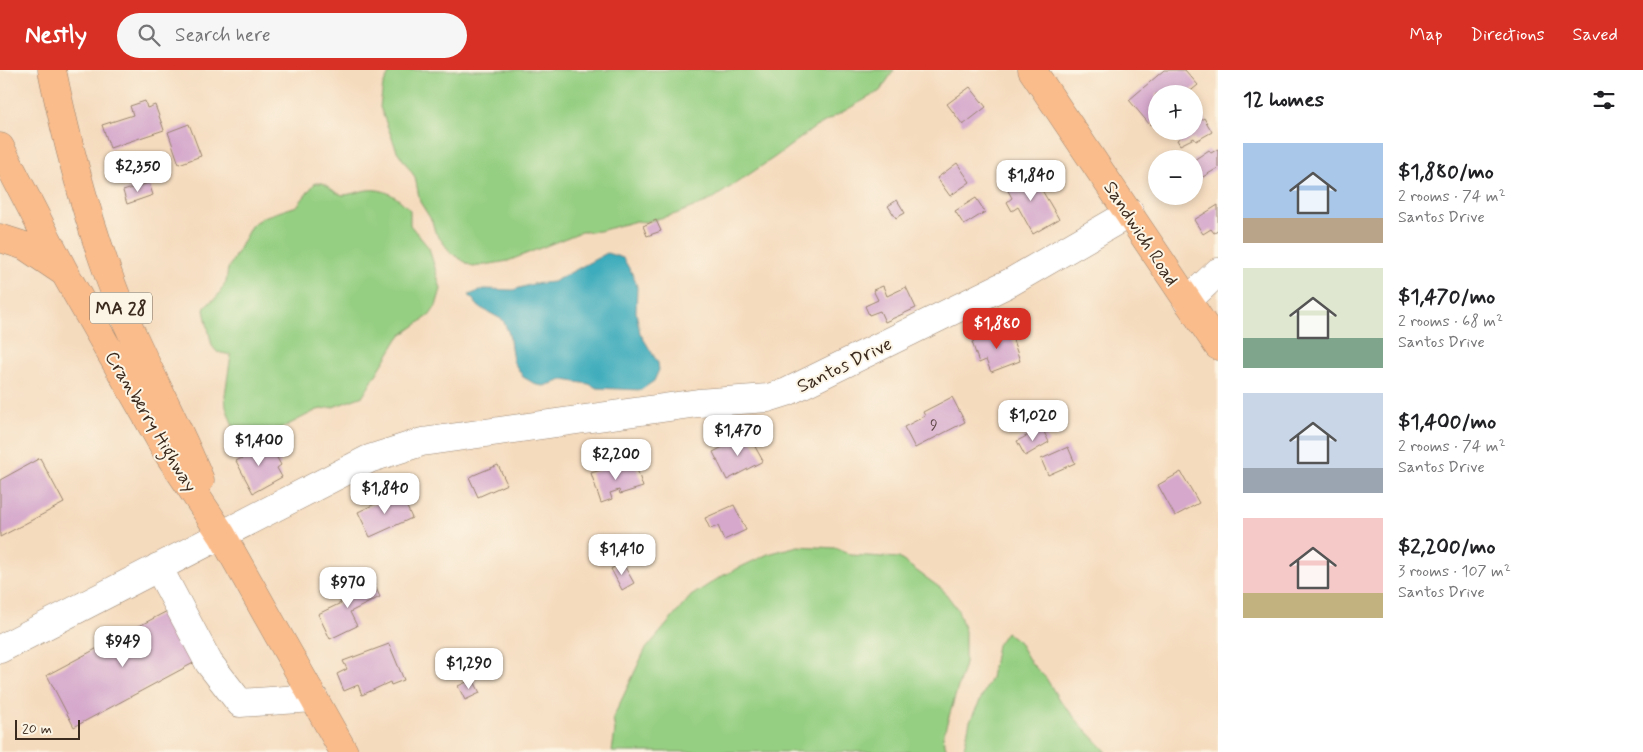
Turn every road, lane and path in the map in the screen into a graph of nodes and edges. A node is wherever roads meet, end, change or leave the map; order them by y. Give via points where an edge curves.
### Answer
1 (52, 70) edge
2 (1032, 70) edge
3 (0, 147) edge
4 (1130, 213) junction
5 (0, 238) edge
6 (1218, 272) edge
7 (66, 275) junction
8 (1187, 301) junction
9 (1218, 346) edge
10 (222, 535) junction
11 (158, 567) junction
12 (0, 649) edge
13 (314, 698) junction
14 (344, 752) edge

1 - 10 main road, Cranberry Highway / MA 28 via 74,170 106,267 141,354 185,443
2 - 4 main road, Sandwich Road
3 - 7 main road, Cranberry Highway / MA 28
4 - 8 main road, Sandwich Road
4 - 10 street, Santos Drive via 1011,282 787,392 768,398 688,404 422,442 369,459
5 - 7 main road via 25,246
6 - 8 street
7 - 10 main road, Cranberry Highway / MA 28 via 167,452
8 - 9 main road, Sandwich Road
10 - 11 street, Santos Drive
10 - 13 main road, Cranberry Highway / MA 28
11 - 12 street, Santos Drive
11 - 13 street via 209,663 240,703
13 - 14 main road, Cranberry Highway / MA 28

